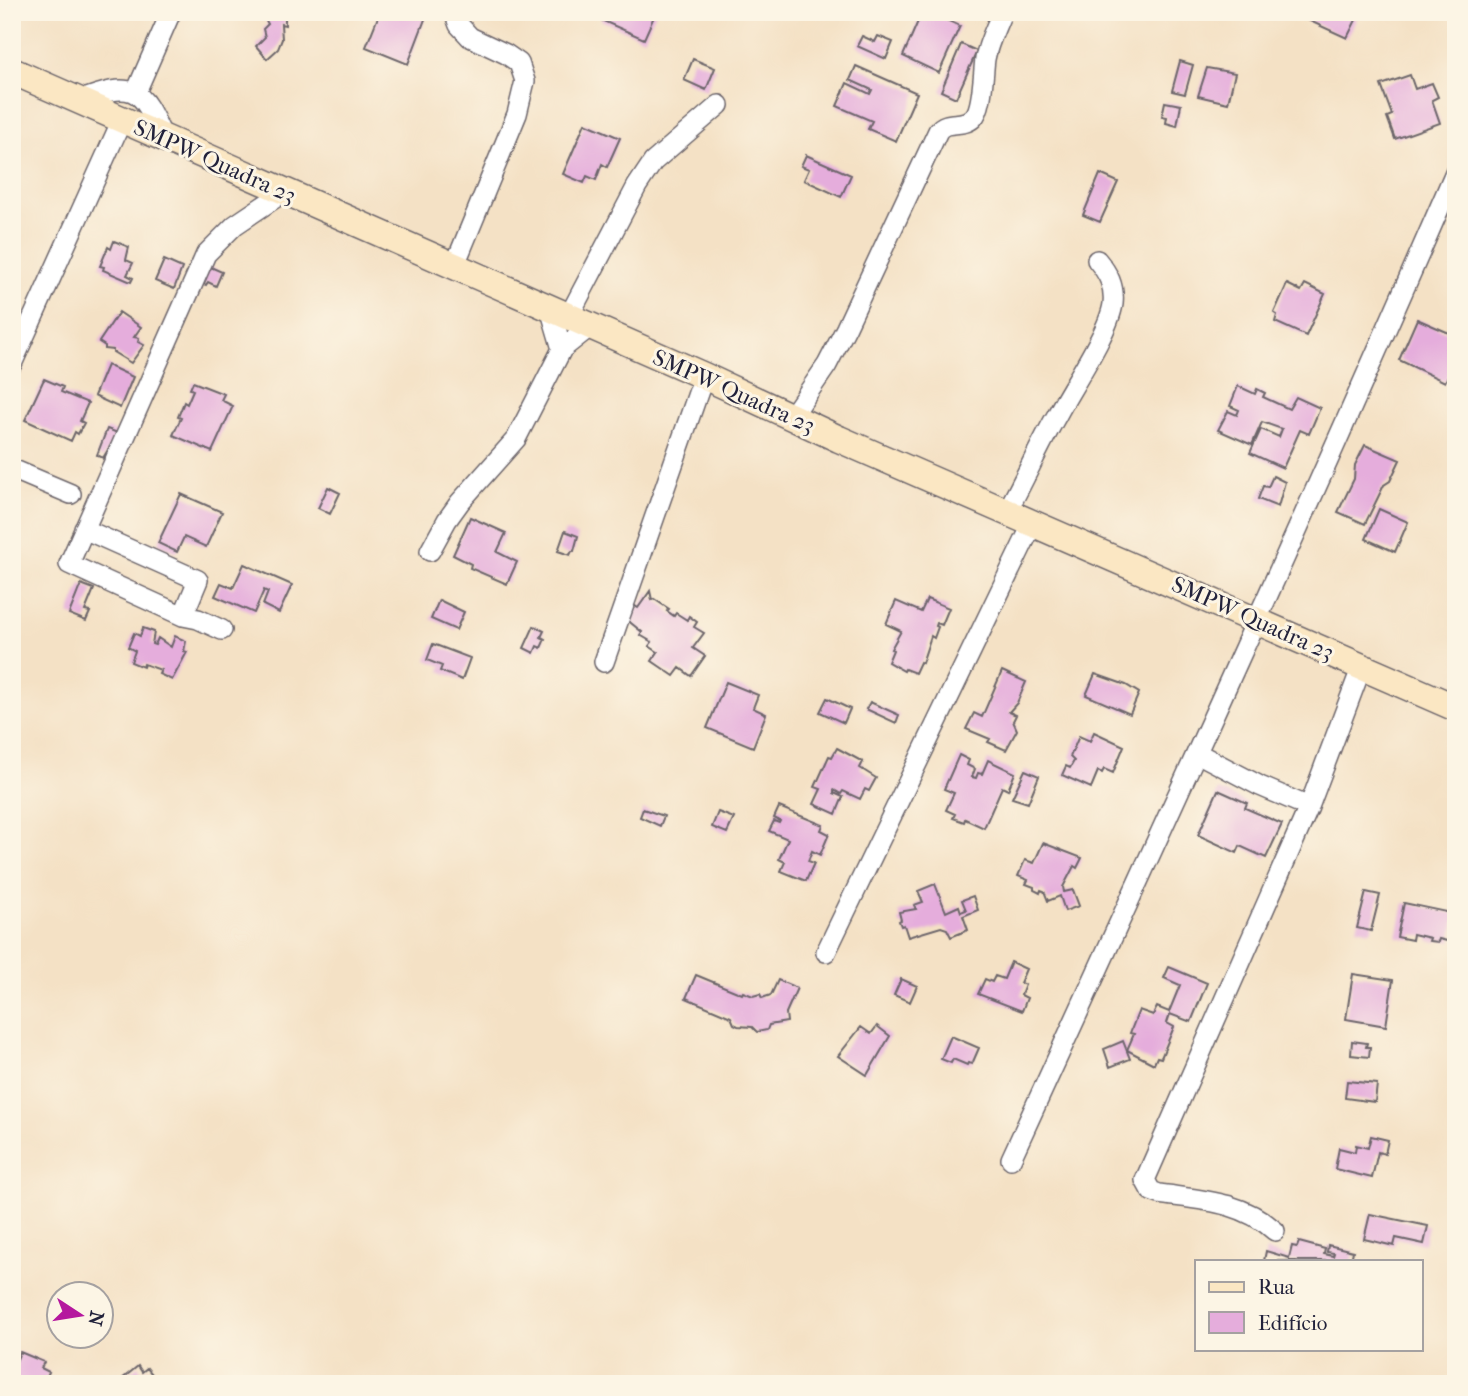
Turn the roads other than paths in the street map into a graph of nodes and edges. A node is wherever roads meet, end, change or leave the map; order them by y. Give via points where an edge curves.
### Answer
1 (171, 12) edge
2 (454, 12) edge
3 (1002, 12) edge
4 (12, 71) edge
5 (136, 92) junction
6 (79, 101) junction
7 (719, 105) dead end
8 (122, 120) junction
9 (163, 138) junction
10 (1456, 170) edge
11 (284, 192) junction
12 (1097, 260) dead end
13 (454, 267) junction
14 (570, 317) junction
15 (562, 349) junction
16 (12, 365) edge
17 (704, 376) junction
18 (792, 416) junction
19 (12, 469) edge
20 (71, 494) dead end
21 (1007, 511) junction
22 (1033, 523) junction
23 (84, 529) junction
24 (430, 551) dead end
25 (183, 616) junction
26 (1255, 620) junction
27 (222, 630) dead end
28 (604, 662) dead end
29 (1362, 666) junction
30 (1456, 708) edge
31 (1197, 753) junction
32 (1309, 807) junction
33 (826, 952) dead end
34 (1011, 1159) dead end
35 (1275, 1231) dead end

1 - 5 street
2 - 13 street via 470,37 519,63 525,81 517,114
3 - 18 street via 988,47 977,112 967,122 942,126 933,140 837,346
4 - 6 street, SMPW Quadra 23
5 - 6 street via 110,90
5 - 9 street via 147,103
6 - 8 street, SMPW Quadra 23
7 - 14 street via 653,162
8 - 9 street, SMPW Quadra 23
8 - 16 street
9 - 11 street, SMPW Quadra 23
10 - 26 street
11 - 13 street, SMPW Quadra 23
11 - 23 street via 235,225 206,254
12 - 21 street via 1113,288 1107,323
13 - 14 street, SMPW Quadra 23
14 - 15 street
14 - 15 street
14 - 17 street, SMPW Quadra 23
15 - 24 street via 516,439 460,502
17 - 18 street, SMPW Quadra 23
17 - 28 street
18 - 21 street, SMPW Quadra 23
19 - 20 street
21 - 22 street, SMPW Quadra 23
22 - 26 street, SMPW Quadra 23
22 - 33 street
23 - 25 street via 69,564
23 - 25 street via 198,580
25 - 27 street
26 - 29 street, SMPW Quadra 23
26 - 31 street
29 - 30 street, SMPW Quadra 23
29 - 32 street
31 - 32 street
31 - 34 street
32 - 35 street via 1145,1180 1159,1194 1246,1210

